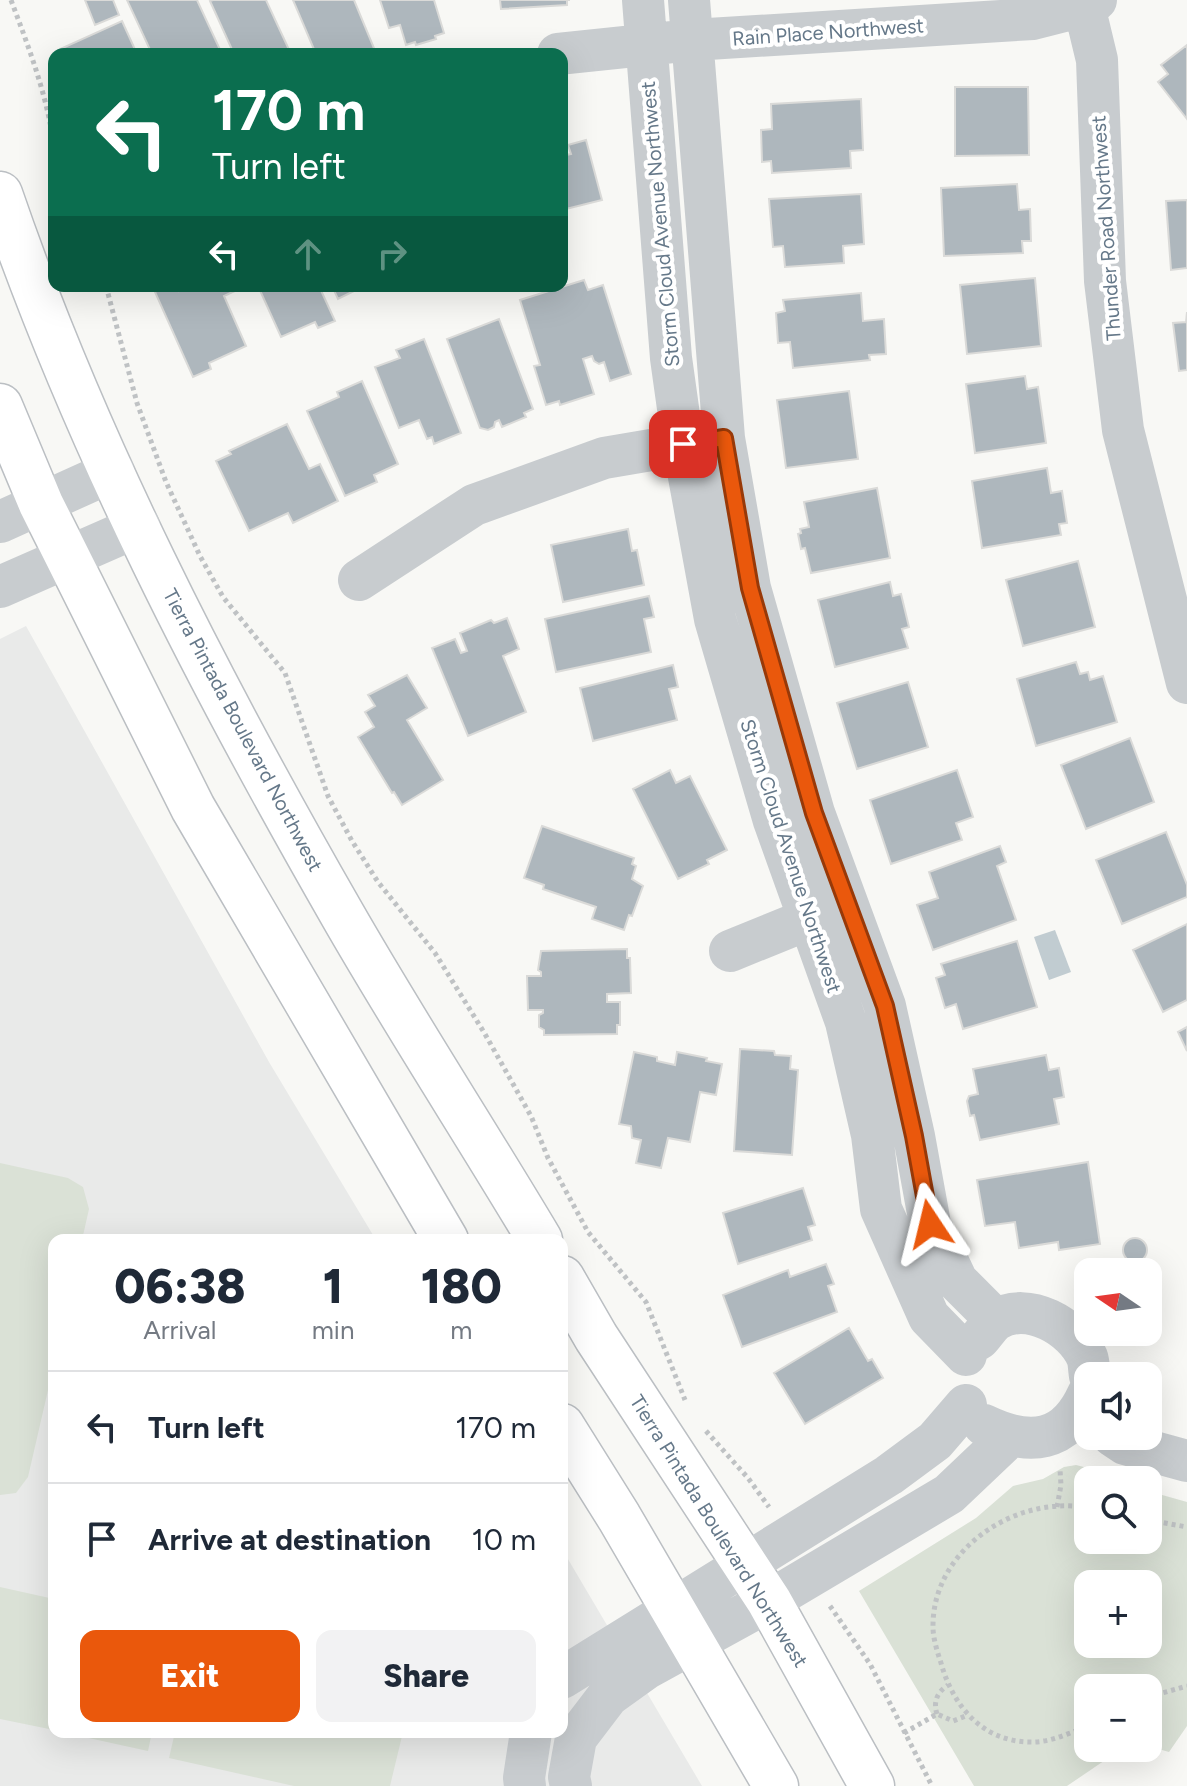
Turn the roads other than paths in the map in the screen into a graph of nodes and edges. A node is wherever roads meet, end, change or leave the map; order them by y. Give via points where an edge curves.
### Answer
1 (643, 0) edge
2 (1090, 3) edge
3 (691, 20) edge
4 (645, 44) junction
5 (568, 53) edge
6 (0, 194) edge
7 (0, 406) edge
8 (724, 438) junction
9 (683, 444) junction
10 (113, 471) junction
11 (41, 504) junction
12 (0, 522) edge
13 (139, 526) junction
14 (67, 558) junction
15 (359, 580) dead end
16 (0, 587) edge
17 (1187, 683) edge
18 (830, 910) junction
19 (730, 951) dead end
20 (442, 1234) edge
21 (536, 1234) edge
22 (568, 1288) edge
23 (996, 1320) junction
24 (966, 1355) junction
25 (1088, 1362) edge
26 (966, 1405) junction
27 (1074, 1418) edge
28 (568, 1436) edge
29 (1009, 1437) junction
30 (1147, 1450) edge
31 (1187, 1461) edge
32 (745, 1563) junction
33 (769, 1601) junction
34 (681, 1626) junction
35 (568, 1675) edge
36 (530, 1738) edge
37 (525, 1786) edge
38 (571, 1786) edge
39 (776, 1786) edge
40 (872, 1786) edge

1 - 4 street, Storm Cloud Avenue Northwest
2 - 3 street, Rain Place Northwest via 1033,19
2 - 17 street, Thunder Road Northwest via 1105,281 1123,430
3 - 4 street, Rain Place Northwest
3 - 8 street, Storm Cloud Avenue Northwest
4 - 5 street, Rain Place Northwest
4 - 9 street, Storm Cloud Avenue Northwest
6 - 10 main road, Tierra Pintada Boulevard Northwest via 23,261
7 - 11 main road
8 - 9 street
8 - 18 street, Storm Cloud Avenue Northwest via 750,588 814,813
9 - 15 street via 604,458 474,505
9 - 18 street, Storm Cloud Avenue Northwest via 715,619 774,821
10 - 11 street
10 - 13 main road, Tierra Pintada Boulevard Northwest
11 - 12 street
11 - 14 main road
13 - 14 street
13 - 21 main road, Tierra Pintada Boulevard Northwest via 327,888
14 - 16 street
14 - 20 main road via 193,808
18 - 19 street
18 - 23 street, Storm Cloud Avenue Northwest via 885,1006 930,1224 957,1281
18 - 24 street, Storm Cloud Avenue Northwest via 881,1209 929,1317
22 - 32 main road, Tierra Pintada Boulevard Northwest
23 - 24 street
23 - 25 street via 1014,1314 1049,1320 1070,1331
24 - 26 street via 961,1378
26 - 29 street via 981,1423
26 - 32 street via 935,1441 889,1475
27 - 29 street via 1055,1432
28 - 34 main road
29 - 33 street via 949,1494
30 - 31 street
32 - 33 main road, Tierra Pintada Boulevard Northwest
32 - 34 street
33 - 34 street
33 - 40 main road, Tierra Pintada Boulevard Northwest
34 - 35 street
34 - 38 street via 647,1668 608,1696 576,1738
34 - 39 main road
36 - 37 street

